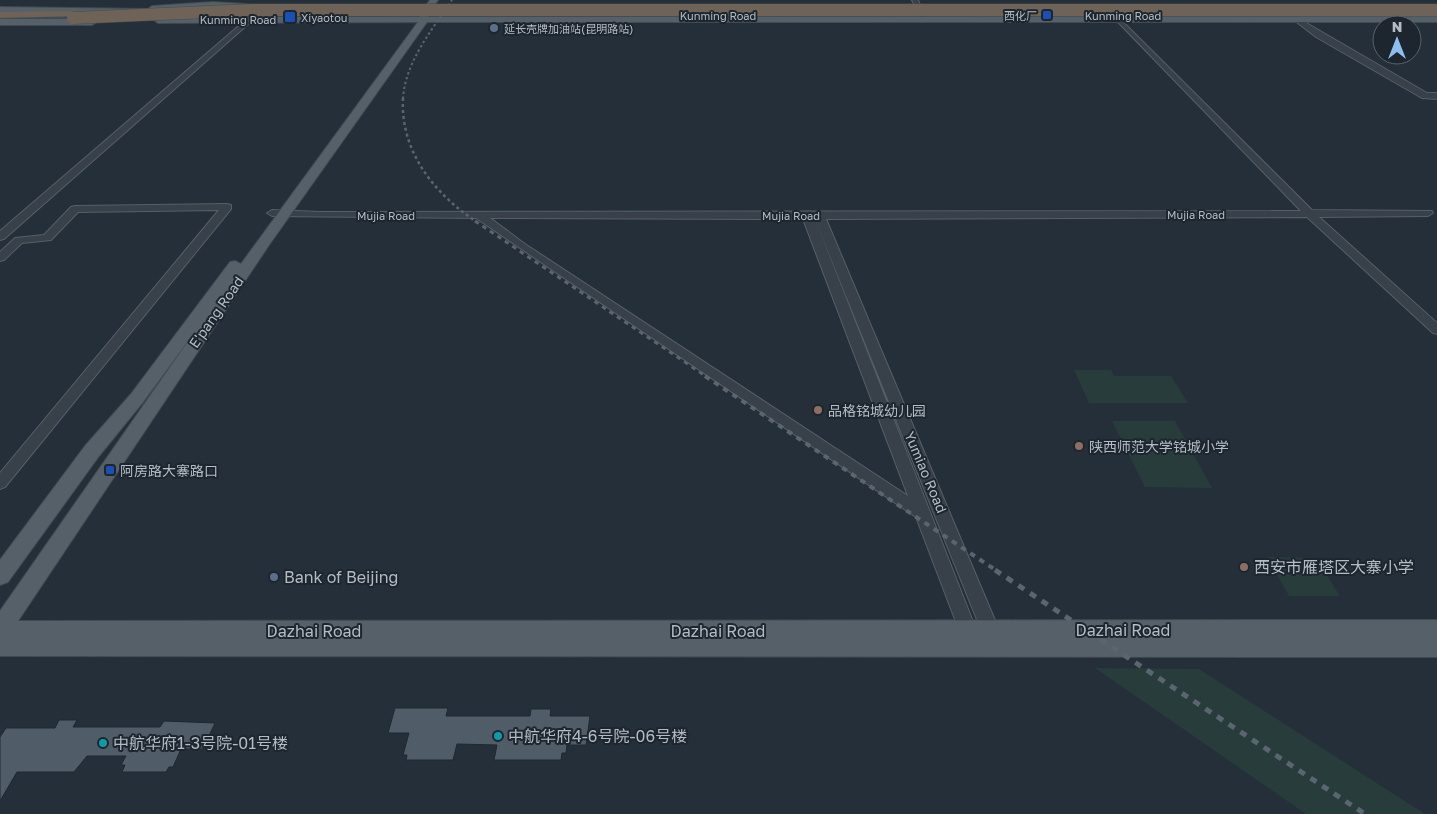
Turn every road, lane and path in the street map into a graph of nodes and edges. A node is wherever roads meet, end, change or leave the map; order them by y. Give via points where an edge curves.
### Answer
1 (434, 0) edge
2 (915, 0) edge
3 (1437, 7) edge
4 (0, 10) edge
5 (1192, 10) junction
6 (419, 13) edge
7 (0, 16) edge
8 (76, 16) junction
9 (923, 17) junction
10 (1437, 17) edge
11 (250, 19) junction
12 (1118, 19) junction
13 (1296, 19) junction
14 (0, 22) edge
15 (1437, 96) edge
16 (279, 213) junction
17 (1309, 213) junction
18 (1428, 213) dead end
19 (478, 215) junction
20 (813, 215) junction
21 (0, 237) edge
22 (0, 258) edge
23 (1437, 330) edge
24 (0, 483) edge
25 (48, 510) junction
26 (82, 510) junction
27 (923, 514) junction
28 (0, 576) edge
29 (0, 630) edge
30 (1437, 630) edge
31 (982, 638) junction
32 (0, 646) edge
33 (1437, 646) edge

1 - 6 main road, E'pang Road
2 - 9 street
3 - 5 highway, bridge
3 - 8 highway, bridge via 271,7
4 - 6 main road, Kunming Road via 271,11 318,15
5 - 8 highway, bridge via 251,10
5 - 10 highway, bridge
6 - 9 main road, Kunming Road
6 - 11 main road, Kunming Road
6 - 16 main road, E'pang Road via 372,88
7 - 8 highway
9 - 10 main road, Kunming Road
9 - 12 main road, Kunming Road
10 - 13 main road, Kunming Road
11 - 14 main road, Kunming Road
11 - 21 street
12 - 13 main road, Kunming Road
12 - 17 street
13 - 15 street via 1425,96
16 - 19 street, Mujia Road
16 - 25 main road, E'pang Road
16 - 26 main road, E'pang Road
17 - 18 street, Mujia Road
17 - 20 street, Mujia Road
17 - 23 street
19 - 20 street, Mujia Road
19 - 27 street
20 - 27 street, Yumiao Road
20 - 31 street, Yumiao Road
22 - 24 street via 20,240 46,238 74,208 226,207
25 - 26 main road
25 - 28 main road, E'pang Road
26 - 29 main road, E'pang Road
27 - 31 street, Yumiao Road
29 - 31 main road, Dazhai Road
30 - 31 main road, Dazhai Road
31 - 32 main road, Dazhai Road
31 - 33 main road, Dazhai Road

